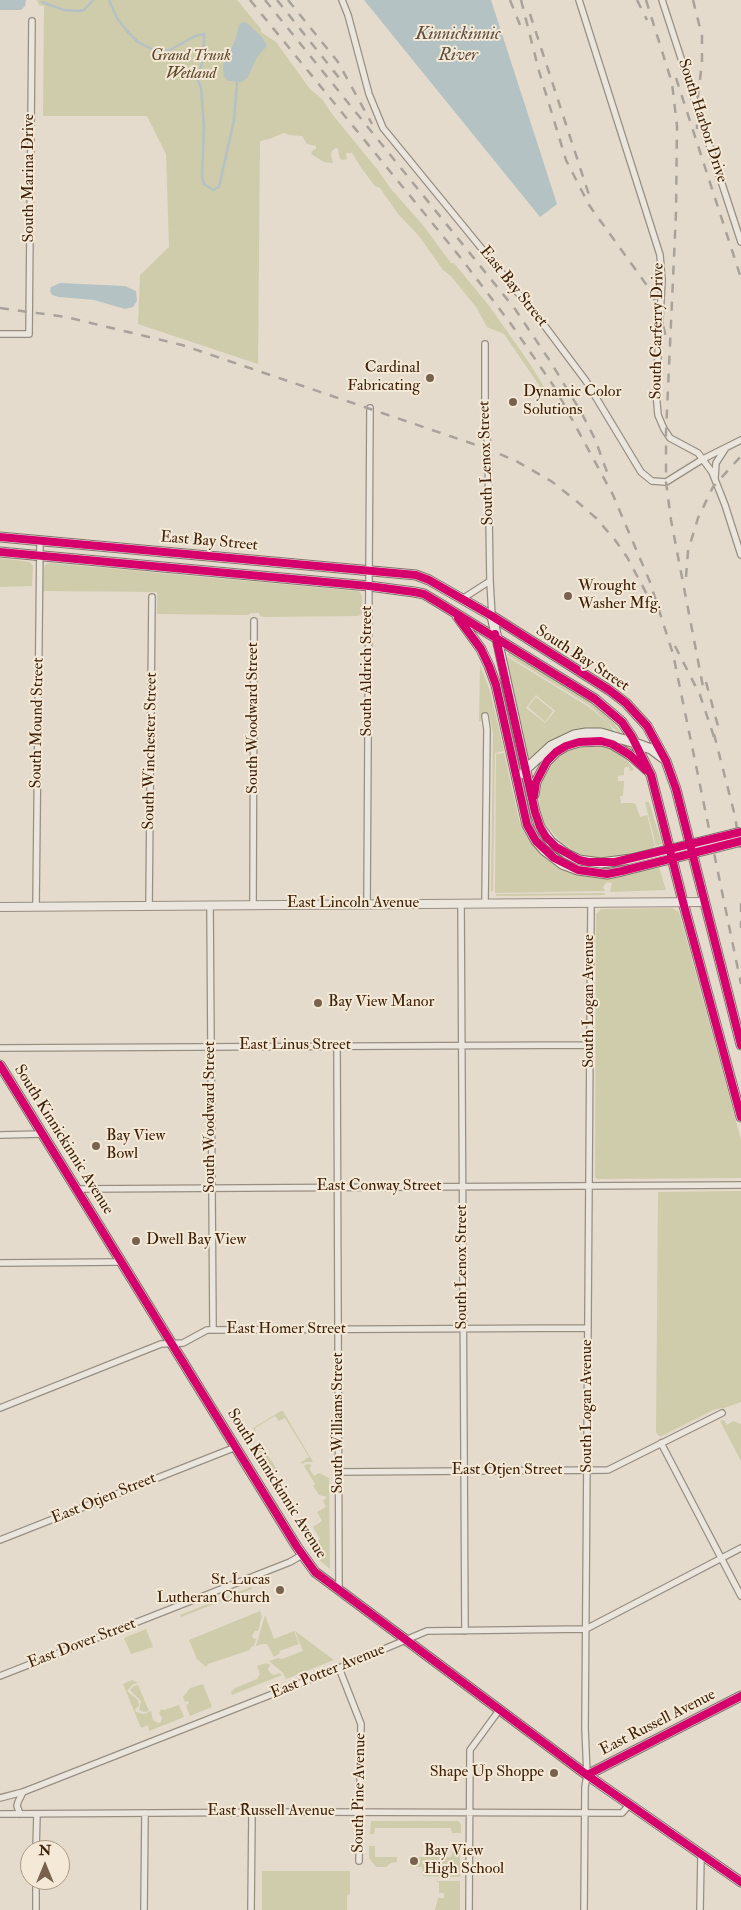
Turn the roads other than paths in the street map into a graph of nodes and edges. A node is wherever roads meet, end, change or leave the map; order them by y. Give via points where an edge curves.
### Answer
1 (342, 0) edge
2 (579, 0) edge
3 (662, 0) edge
4 (32, 21) dead end
5 (741, 242) edge
6 (0, 334) edge
7 (486, 344) dead end
8 (370, 408) dead end
9 (741, 440) edge
10 (726, 448) junction
11 (703, 459) junction
12 (715, 480) junction
13 (0, 537) edge
14 (40, 541) junction
15 (0, 552) edge
16 (741, 555) edge
17 (39, 556) junction
18 (369, 571) junction
19 (416, 576) joint
20 (490, 581) junction
21 (369, 586) junction
22 (414, 592) joint
23 (152, 596) dead end
24 (462, 599) junction
25 (454, 612) junction
26 (492, 616) junction
27 (254, 621) dead end
28 (496, 638) junction
29 (485, 716) dead end
30 (635, 743) junction
31 (666, 761) junction
32 (526, 770) junction
33 (651, 774) junction
34 (518, 788) junction
35 (533, 803) junction
36 (741, 832) edge
37 (741, 841) edge
38 (590, 902) junction
39 (683, 902) junction
40 (705, 902) junction
41 (461, 903) junction
42 (485, 903) junction
43 (367, 904) junction
44 (210, 905) junction
45 (253, 905) junction
46 (0, 906) edge
47 (36, 906) junction
48 (150, 906) junction
49 (462, 1045) junction
50 (590, 1045) junction
51 (741, 1045) edge
52 (337, 1046) junction
53 (211, 1047) junction
54 (0, 1048) edge
55 (0, 1065) edge
56 (741, 1117) edge
57 (42, 1134) junction
58 (0, 1135) edge
59 (741, 1185) edge
60 (589, 1186) junction
61 (338, 1187) junction
62 (463, 1187) junction
63 (212, 1188) junction
64 (78, 1189) junction
65 (122, 1262) junction
66 (0, 1263) edge
67 (588, 1328) junction
68 (464, 1329) junction
69 (213, 1330) junction
70 (338, 1330) junction
71 (172, 1344) junction
72 (0, 1408) edge
73 (722, 1413) dead end
74 (661, 1443) junction
75 (236, 1447) junction
76 (587, 1470) junction
77 (464, 1471) junction
78 (339, 1472) junction
79 (0, 1540) edge
80 (741, 1548) edge
81 (302, 1555) junction
82 (722, 1558) junction
83 (339, 1590) junction
84 (741, 1596) edge
85 (586, 1629) junction
86 (465, 1631) junction
87 (407, 1640) junction
88 (339, 1668) junction
89 (0, 1676) edge
90 (741, 1696) edge
91 (500, 1709) junction
92 (587, 1775) junction
93 (23, 1792) junction
94 (0, 1798) edge
95 (629, 1805) junction
96 (252, 1812) junction
97 (360, 1812) junction
98 (470, 1812) junction
99 (145, 1813) junction
100 (585, 1813) junction
101 (0, 1814) edge
102 (20, 1814) junction
103 (37, 1814) junction
104 (36, 1840) edge
105 (702, 1855) junction
106 (359, 1862) dead end
107 (740, 1880) edge
108 (36, 1890) edge
109 (36, 1910) edge
110 (144, 1910) edge
111 (251, 1910) edge
112 (469, 1910) edge
113 (584, 1910) edge
114 (700, 1910) edge

1 - 11 street, East Bay Street via 369,94 384,128 535,313 586,381 641,472 652,481 666,482
2 - 11 street, South Carferry Drive via 660,255 658,415 670,438
3 - 5 street, South Harbor Drive
4 - 6 street, South Marina Drive via 29,334
7 - 20 street, South Lenox Street
8 - 18 street, South Aldrich Street
9 - 10 street, East Bay Street
10 - 11 street, East Bay Street
10 - 12 street via 716,463
11 - 12 street, South Carferry Drive
12 - 16 street, South Carferry Drive
13 - 14 main road, East Bay Street
14 - 17 street, South Mound Street
14 - 18 main road, East Bay Street
15 - 17 main road, East Bay Street
17 - 21 main road, East Bay Street
17 - 47 street, South Mound Street
18 - 19 main road, East Bay Street
18 - 21 street, South Aldrich Street
19 - 24 main road, South Bay Street
20 - 24 street
20 - 26 street, South Lenox Street
21 - 22 main road, East Bay Street
21 - 43 street, South Aldrich Street
22 - 25 main road, South Bay Street via 424,594
23 - 48 street, South Winchester Street
24 - 26 main road, South Bay Street
25 - 28 main road, South Bay Street
25 - 34 main road via 481,649 489,666
26 - 28 main road
26 - 31 main road, South Bay Street via 626,703 647,726
27 - 45 street, South Woodward Street
28 - 30 main road, South Bay Street via 595,699 622,722
28 - 32 main road
29 - 42 street
30 - 31 main road
30 - 32 main road via 601,733 574,735 551,746
30 - 33 main road, South Bay Street
31 - 40 main road, South Bay Street
32 - 34 main road
32 - 35 main road
33 - 35 main road via 612,744 579,742 556,752 542,769
33 - 39 main road, South Bay Street
34 - 37 main road, bridge via 536,841 562,864 578,870 607,874
35 - 36 main road, bridge via 540,826 551,842 578,860 601,863 631,859
38 - 39 street, East Lincoln Avenue
38 - 42 street, East Lincoln Avenue
38 - 50 street, South Logan Avenue
39 - 40 street, East Lincoln Avenue
39 - 56 main road, South Bay Street
40 - 51 main road, South Bay Street
41 - 42 street, East Lincoln Avenue
41 - 43 street, East Lincoln Avenue
41 - 49 street, South Lenox Street
43 - 45 street, East Lincoln Avenue
44 - 45 street, East Lincoln Avenue
44 - 48 street, East Lincoln Avenue
44 - 53 street, South Woodward Street
46 - 47 street, East Lincoln Avenue
47 - 48 street, East Lincoln Avenue
49 - 50 street, East Linus Street
49 - 52 street, East Linus Street
49 - 62 street, South Lenox Street
50 - 60 street, South Logan Avenue
52 - 53 street, East Linus Street
52 - 61 street, South Williams Street
53 - 54 street, East Linus Street
53 - 63 street, South Woodward Street
55 - 57 main road, South Kinnickinnic Avenue
57 - 58 street
57 - 64 main road, South Kinnickinnic Avenue
59 - 60 street, East Conway Street
60 - 62 street, East Conway Street
60 - 67 street, South Logan Avenue
61 - 62 street, East Conway Street
61 - 63 street, East Conway Street
61 - 70 street, South Williams Street
62 - 68 street, South Lenox Street
63 - 64 street, East Conway Street
63 - 69 street, South Woodward Street
64 - 65 main road, South Kinnickinnic Avenue
65 - 66 street
65 - 71 main road, South Kinnickinnic Avenue
67 - 68 street, East Homer Street
67 - 76 street, South Logan Avenue
68 - 70 street, East Homer Street
68 - 77 street, South Lenox Street
69 - 70 street, East Homer Street
69 - 71 street, East Homer Street via 183,1343
70 - 78 street, South Williams Street
71 - 72 street, East Homer Street via 160,1344
71 - 75 main road, South Kinnickinnic Avenue
73 - 74 street, East Otjen Street
74 - 76 street, East Otjen Street via 608,1470
74 - 82 street
75 - 79 street, East Otjen Street
75 - 81 main road, South Kinnickinnic Avenue
76 - 77 street, East Otjen Street
76 - 85 street, South Logan Avenue
77 - 78 street, East Otjen Street
77 - 86 street, South Lenox Street
78 - 83 street, South Williams Street
80 - 82 street, East Potter Avenue
81 - 83 main road, South Kinnickinnic Avenue via 315,1572
81 - 89 street, East Dover Street
82 - 84 street
82 - 85 street, East Potter Avenue
83 - 87 main road, South Kinnickinnic Avenue
85 - 86 street, East Potter Avenue
85 - 92 street, South Logan Avenue
86 - 87 street, East Potter Avenue via 427,1631
87 - 88 street, East Potter Avenue
87 - 91 main road, South Kinnickinnic Avenue
88 - 93 street, East Potter Avenue
88 - 97 street, South Pine Avenue via 361,1724
90 - 92 main road, East Russell Avenue
91 - 92 main road, South Kinnickinnic Avenue
91 - 98 street via 470,1750
92 - 95 main road, South Kinnickinnic Avenue
92 - 100 street, South Logan Avenue
93 - 94 street, East Potter Avenue
93 - 102 street via 17,1806
95 - 100 street, East Russell Avenue via 622,1813
95 - 105 main road, South Kinnickinnic Avenue
96 - 97 street, East Russell Avenue
96 - 99 street, East Russell Avenue
96 - 111 street
97 - 98 street, East Russell Avenue
97 - 106 street, South Pine Avenue
98 - 100 street, East Russell Avenue
98 - 112 street
99 - 103 street, East Russell Avenue
99 - 110 street
100 - 113 street, South Logan Avenue
101 - 102 street, East Russell Avenue
102 - 103 street, East Russell Avenue
103 - 104 street
105 - 107 main road, South Kinnickinnic Avenue
105 - 114 street
108 - 109 street

